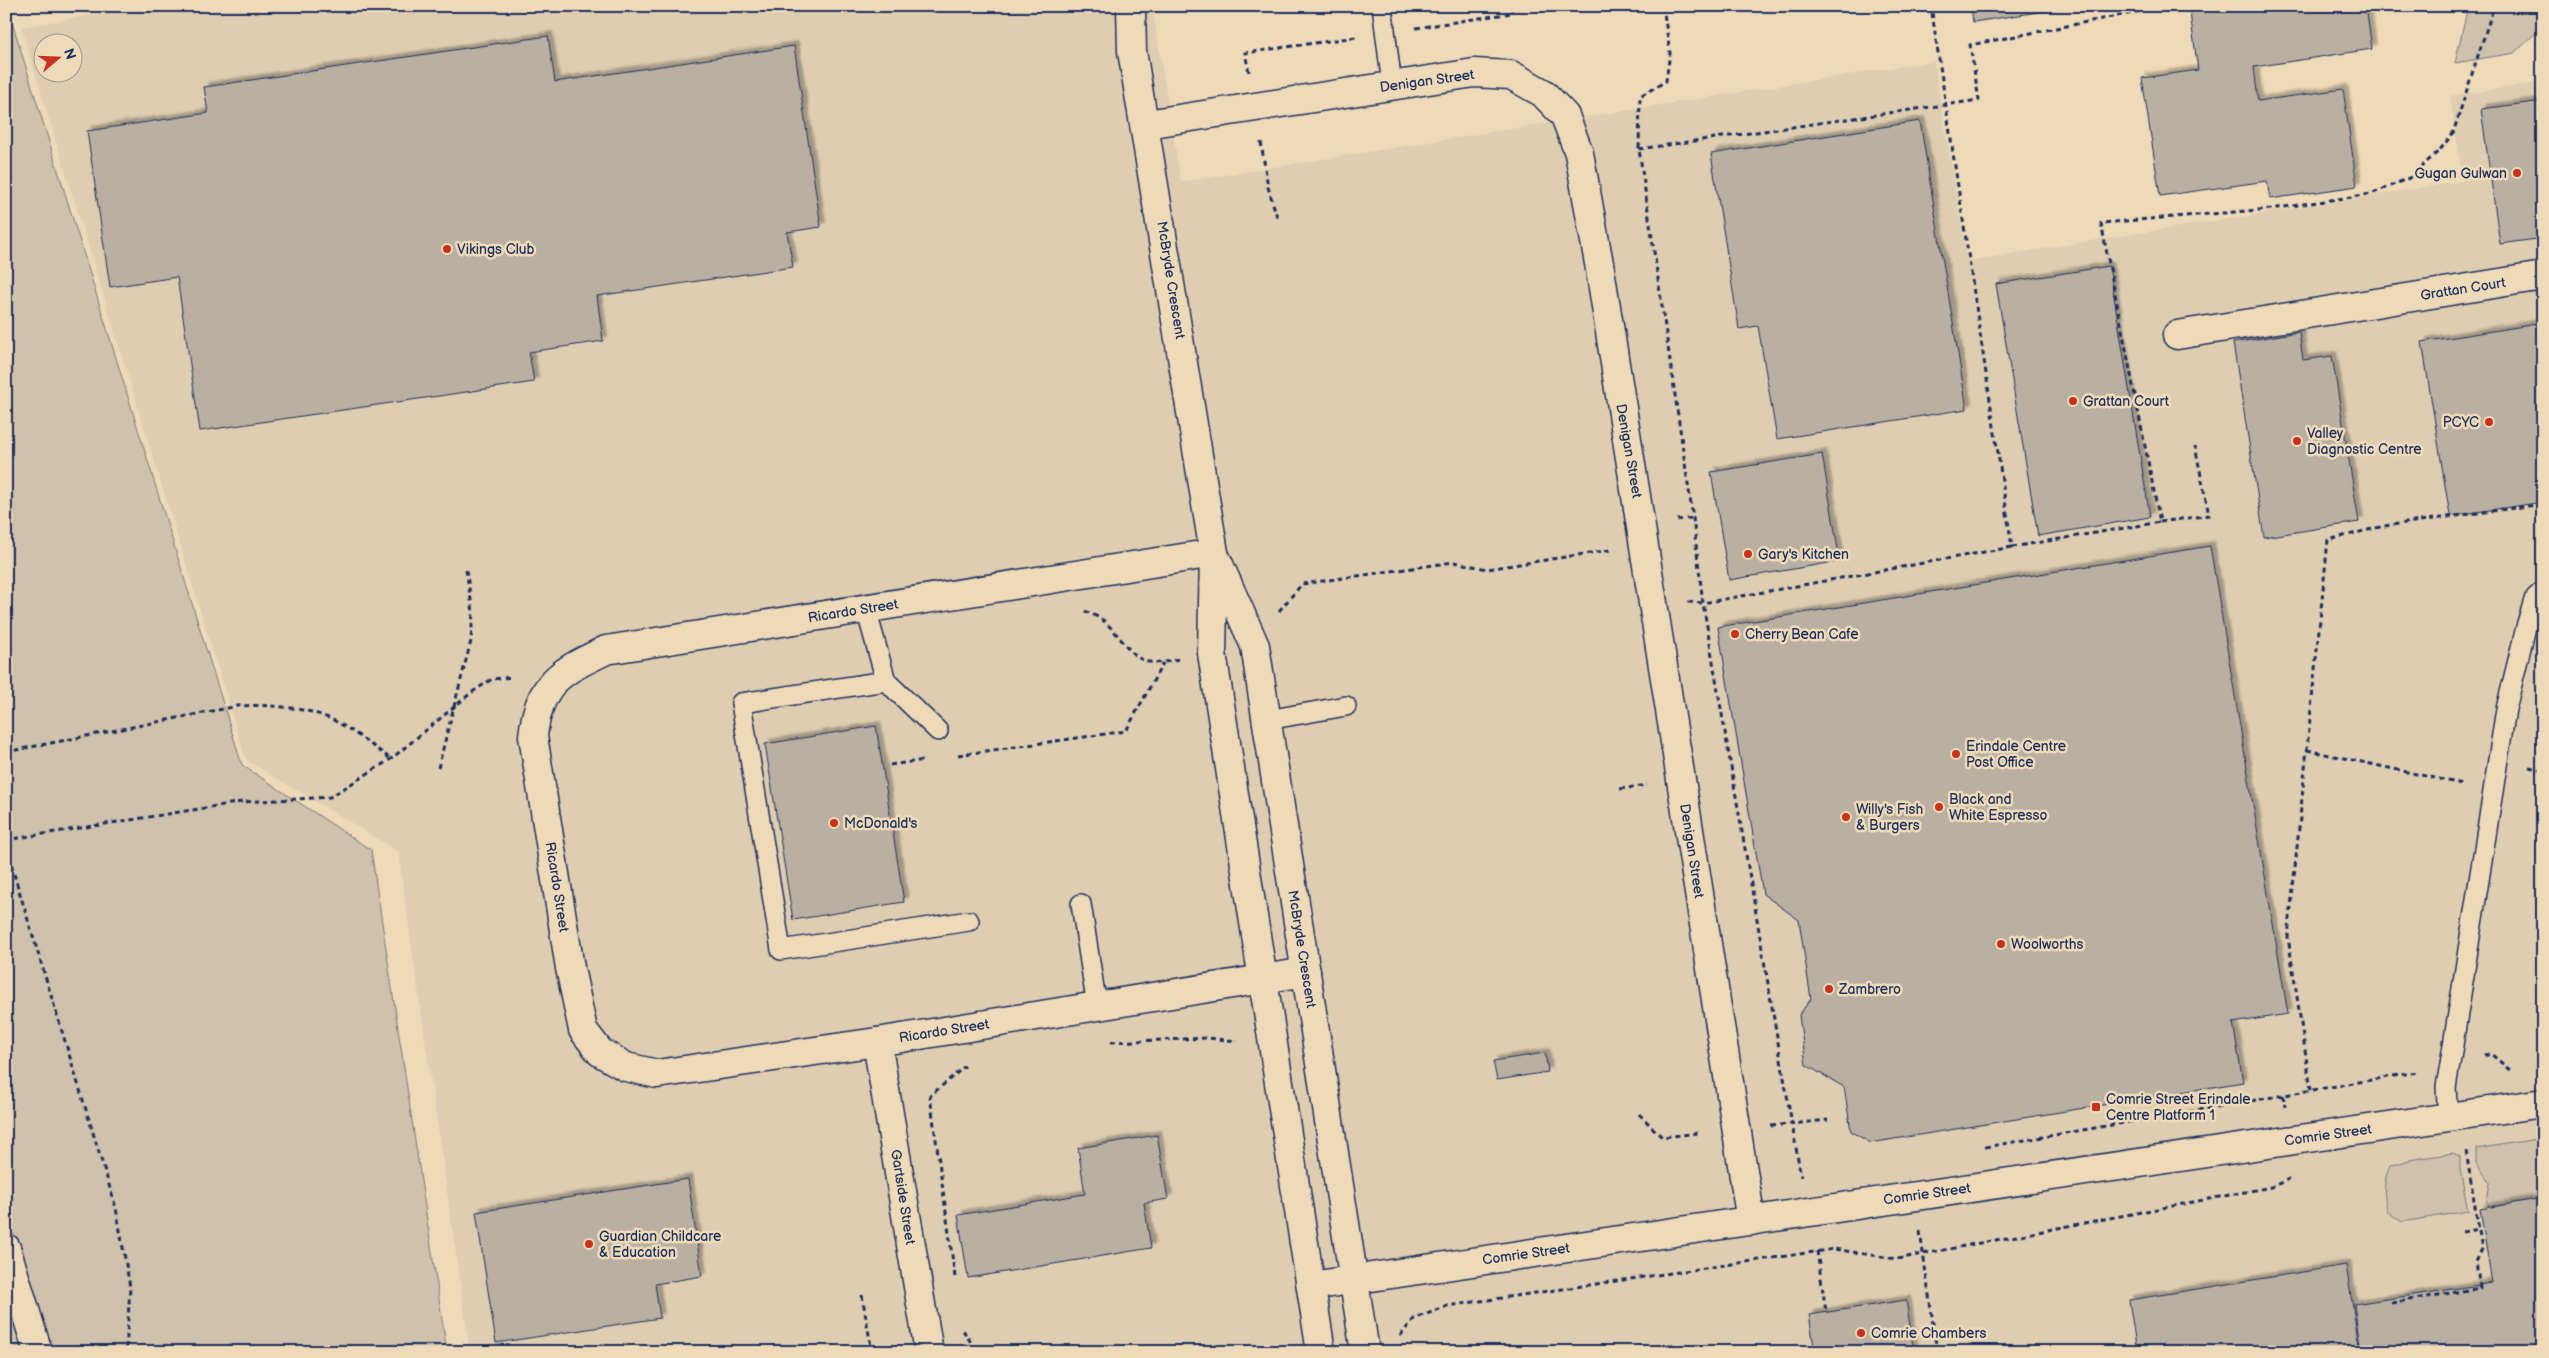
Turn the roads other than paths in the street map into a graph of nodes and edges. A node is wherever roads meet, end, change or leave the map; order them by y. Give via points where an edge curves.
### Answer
1 (1131, 6) edge
2 (1382, 6) edge
3 (1392, 85) junction
4 (1146, 124) junction
5 (2543, 276) edge
6 (2177, 335) dead end
7 (1214, 553) junction
8 (2543, 591) edge
9 (866, 609) junction
10 (886, 681) junction
11 (1346, 706) dead end
12 (1267, 720) junction
13 (938, 731) dead end
14 (1080, 904) dead end
15 (969, 921) dead end
16 (1306, 972) junction
17 (1263, 980) junction
18 (1097, 1007) junction
19 (877, 1042) junction
20 (2543, 1103) edge
21 (2448, 1117) junction
22 (1752, 1221) junction
23 (6, 1248) edge
24 (1354, 1279) junction
25 (1311, 1286) junction
26 (38, 1352) edge
27 (929, 1352) edge
28 (1321, 1352) edge
29 (1365, 1352) edge

1 - 4 street, McBryde Crescent via 1132,52
2 - 3 lane
3 - 4 street, Denigan Street
3 - 22 street, Denigan Street via 1474,72 1510,75 1543,93 1565,116 1580,153
4 - 7 street, McBryde Crescent
5 - 6 street, Grattan Court
7 - 9 street, Ricardo Street
7 - 12 street, McBryde Crescent via 1255,646
7 - 17 street, McBryde Crescent via 1212,653
8 - 21 lane via 2536,597 2527,623 2506,709 2446,1087
9 - 10 lane
9 - 19 street, Ricardo Street via 606,650 567,668 547,688 536,712 533,736 583,1030 600,1052 626,1067 656,1074
10 - 13 lane
10 - 15 lane via 741,703 781,950
11 - 12 lane
12 - 16 street, McBryde Crescent
14 - 18 lane
16 - 17 street, Ricardo Street
16 - 24 street, McBryde Crescent
17 - 18 street, Ricardo Street
17 - 25 street, McBryde Crescent
18 - 19 street, Ricardo Street
19 - 27 street, Gartside Street
20 - 21 street, Comrie Street
21 - 22 street, Comrie Street
22 - 24 street, Comrie Street
23 - 26 street
24 - 25 street, Comrie Street
24 - 29 street, McBryde Crescent
25 - 28 street, McBryde Crescent

